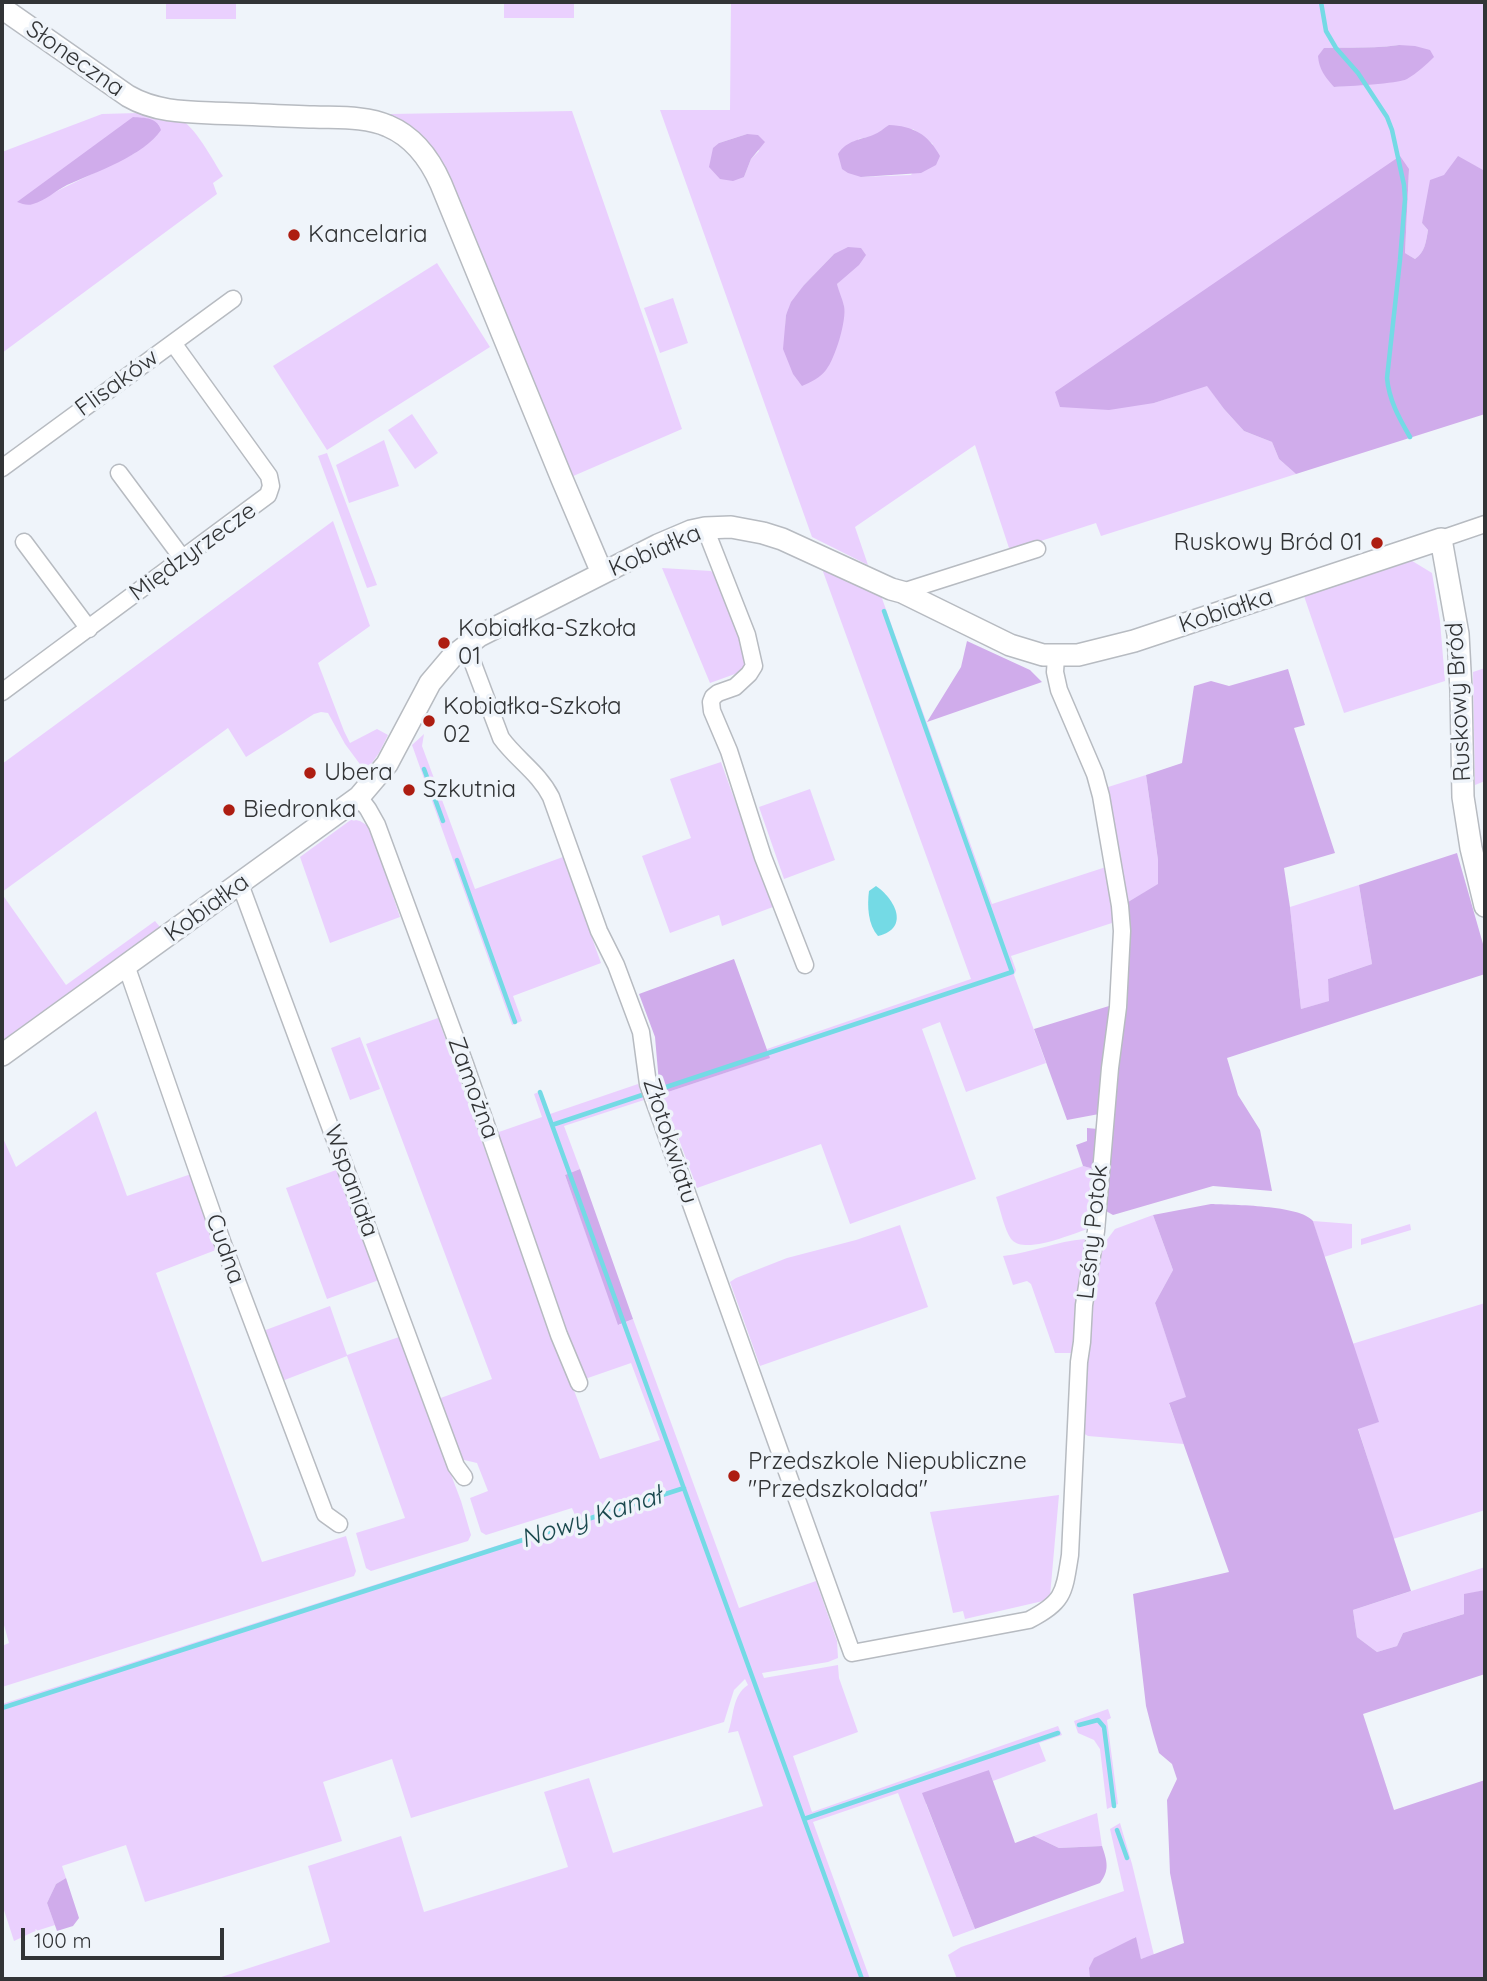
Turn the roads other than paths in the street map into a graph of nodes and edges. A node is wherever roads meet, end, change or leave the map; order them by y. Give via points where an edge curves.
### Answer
1 (2, 8) edge
2 (233, 299) dead end
3 (173, 343) junction
4 (2, 468) edge
5 (119, 473) dead end
6 (1485, 524) edge
7 (705, 528) junction
8 (1441, 539) junction
9 (24, 542) dead end
10 (1037, 549) dead end
11 (183, 559) junction
12 (602, 573) junction
13 (902, 592) junction
14 (89, 629) junction
15 (466, 645) junction
16 (1056, 657) junction
17 (2, 692) edge
18 (359, 797) junction
19 (240, 884) junction
20 (1485, 906) edge
21 (127, 965) junction
22 (805, 965) dead end
23 (2, 1055) edge
24 (579, 1384) dead end
25 (464, 1477) dead end
26 (339, 1524) dead end
27 (852, 1653) joint

1 - 12 street, Słoneczna via 150,107 362,120 405,135 434,168
2 - 3 street, Flisaków
3 - 4 street, Flisaków
3 - 11 street, Międzyrzecze via 271,481 265,499
5 - 11 street
6 - 8 street, Kobiałka
7 - 12 street, Kobiałka via 677,536
7 - 13 street, Kobiałka via 731,527 782,539
7 - 22 street via 747,635 754,667 735,687 713,696 712,711
8 - 16 street, Kobiałka via 1134,641
8 - 20 street, Ruskowy Bród via 1458,634 1463,797
9 - 14 street
10 - 13 street
11 - 14 street, Międzyrzecze
12 - 15 street, Kobiałka
13 - 16 street, Kobiałka via 1010,645
14 - 17 street, Międzyrzecze
15 - 18 street, Kobiałka via 430,682 387,764
15 - 27 street, Złotokwiatu via 501,738 539,777 555,806 599,931 622,979 641,1032 650,1092
16 - 27 street, Leśny Potok via 1059,690 1101,796 1122,939 1096,1231 1084,1305 1065,1587 1053,1605 1028,1620
18 - 19 street, Kobiałka
18 - 24 street, Zamożna via 377,825
19 - 21 street, Kobiałka
19 - 25 street, Wspaniała via 451,1453
21 - 23 street, Kobiałka
21 - 26 street, Cudna via 223,1244 320,1501 325,1514

